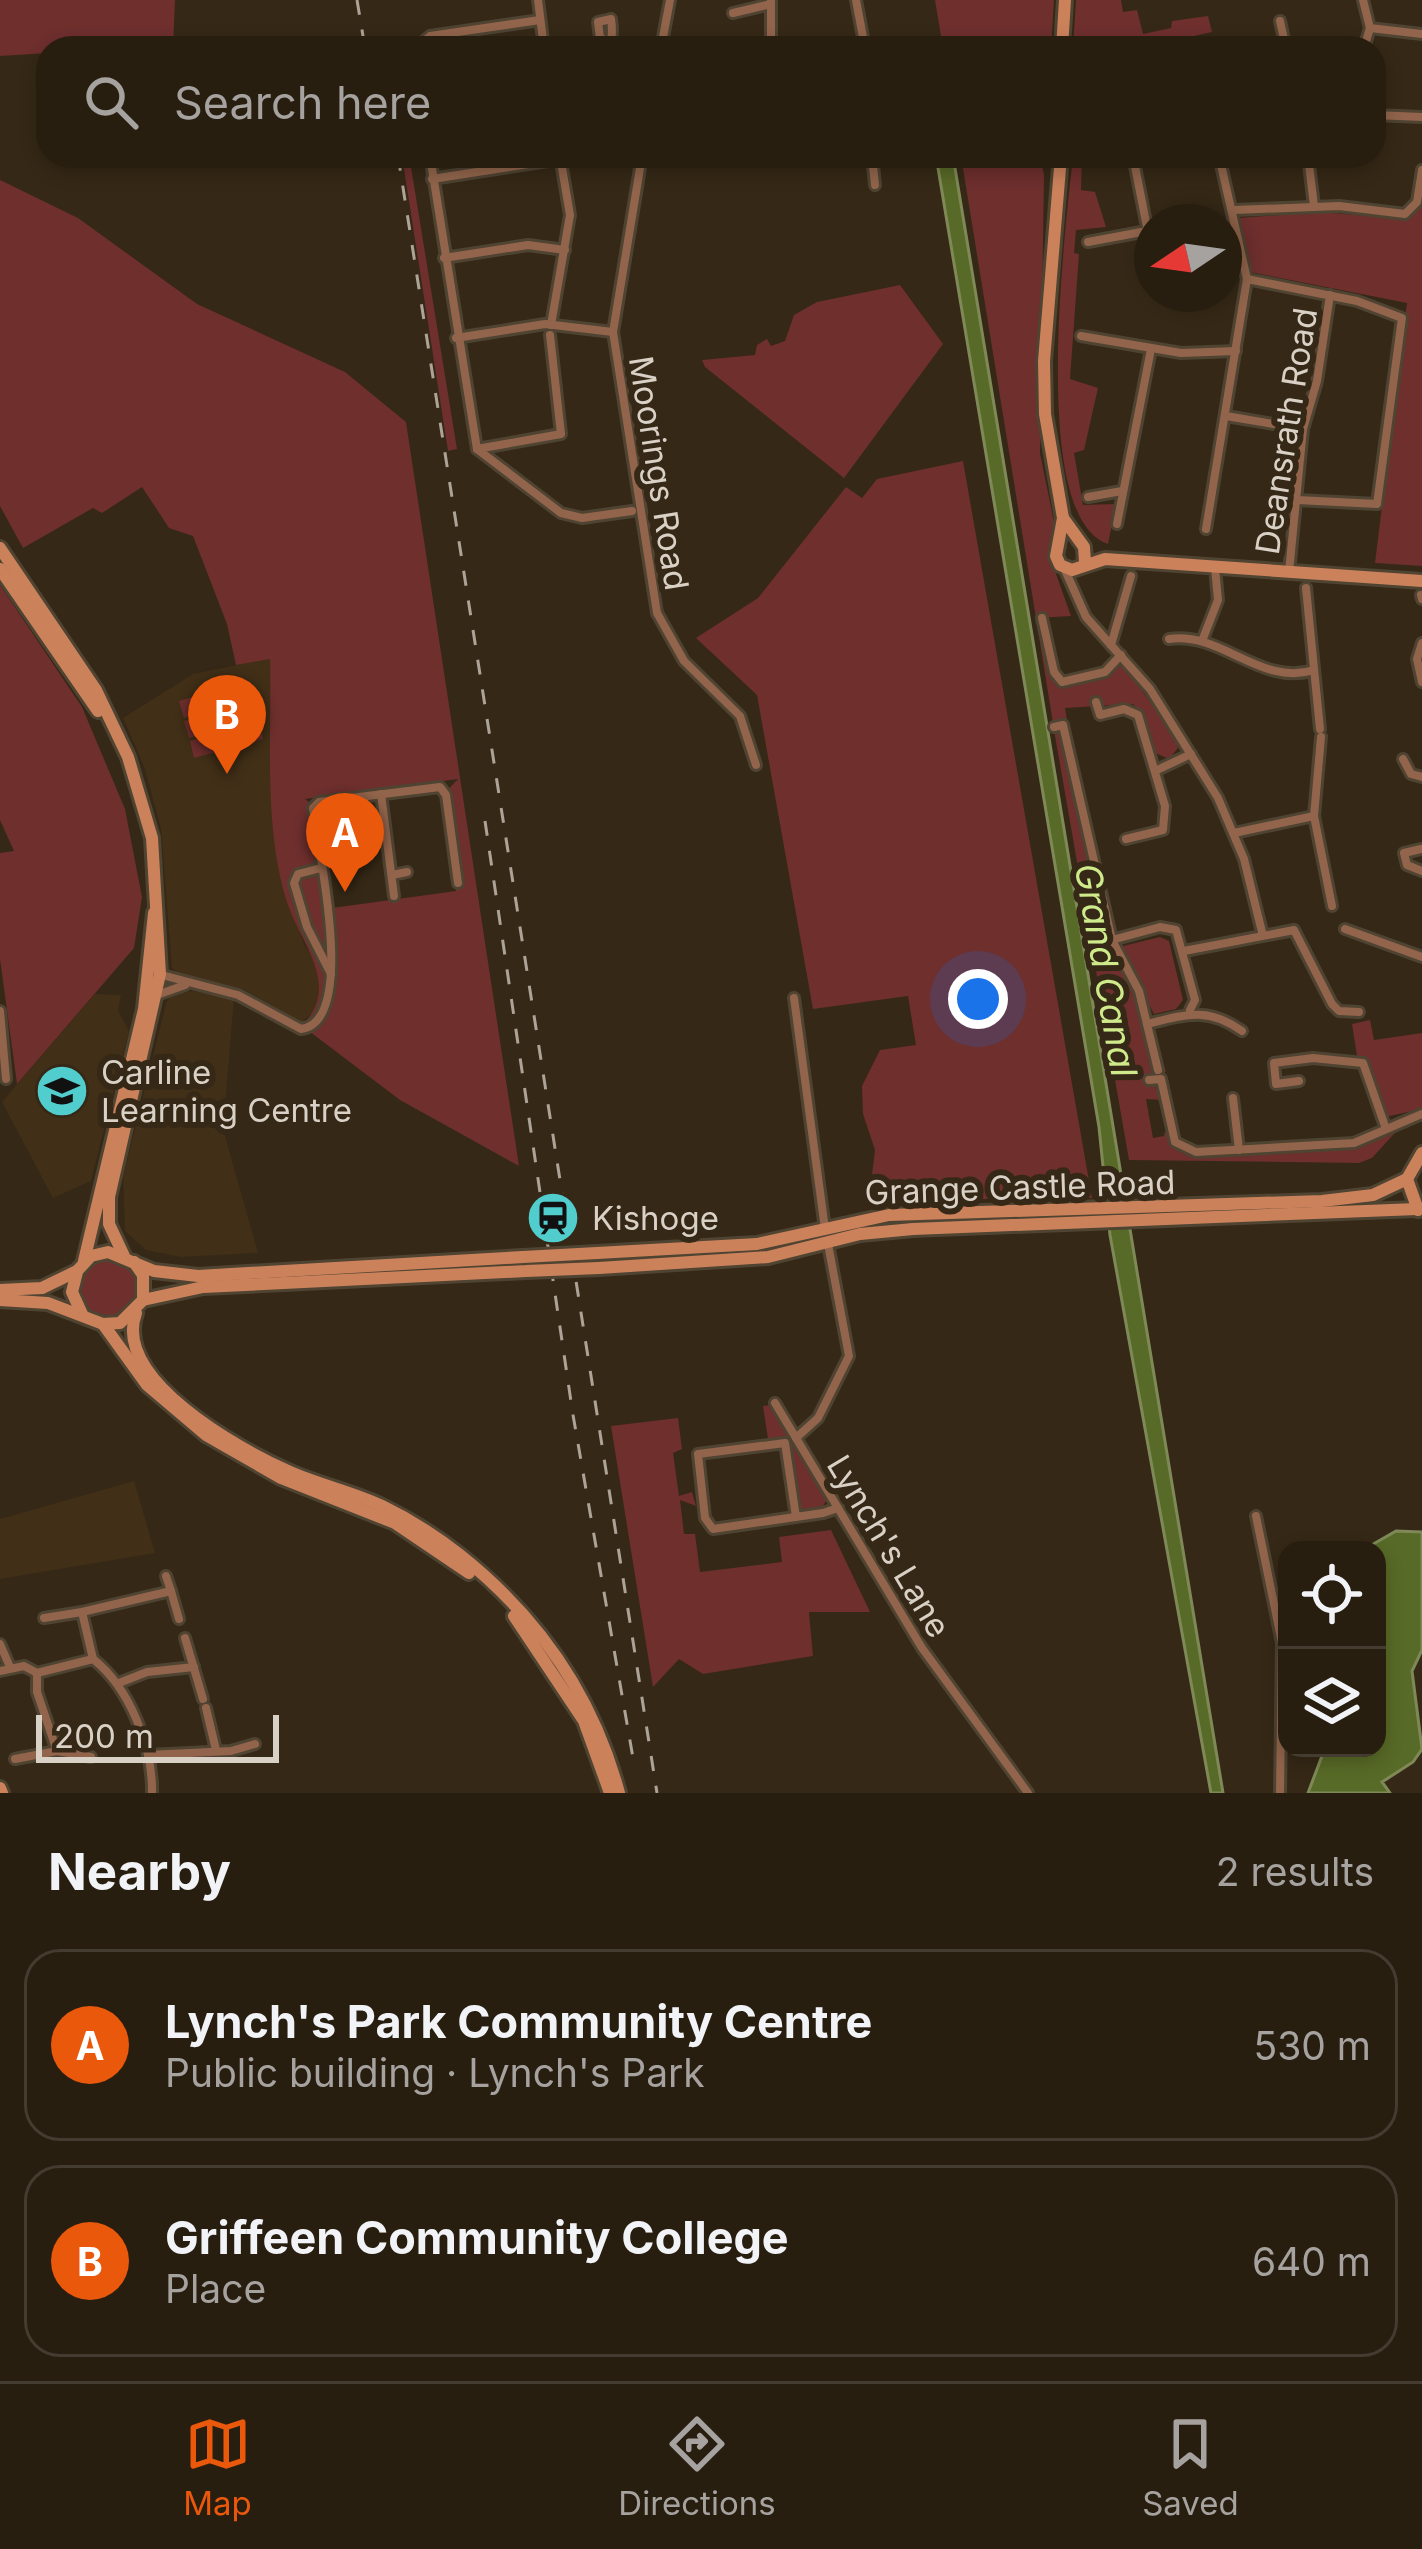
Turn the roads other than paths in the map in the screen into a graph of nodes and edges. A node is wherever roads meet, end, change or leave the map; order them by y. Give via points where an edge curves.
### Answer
1 (538, 0) edge
2 (670, 0) edge
3 (856, 0) edge
4 (1065, 0) edge
5 (1363, 0) edge
6 (771, 2) edge
7 (734, 13) dead end
8 (540, 20) junction
9 (1280, 22) dead end
10 (1370, 28) junction
11 (1422, 34) edge
12 (430, 36) edge
13 (542, 36) edge
14 (664, 36) edge
15 (771, 36) edge
16 (863, 36) edge
17 (1063, 36) edge
18 (1283, 36) edge
19 (1368, 36) edge
20 (1386, 116) edge
21 (1422, 117) edge
22 (432, 168) edge
23 (497, 168) edge
24 (563, 168) edge
25 (640, 168) edge
26 (873, 168) edge
27 (1053, 168) edge
28 (1059, 168) edge
29 (1135, 168) edge
30 (1222, 168) edge
31 (1309, 168) edge
32 (1422, 170) edge
33 (433, 178) junction
34 (874, 185) dead end
35 (1054, 197) junction
36 (1142, 204) edge
37 (1232, 204) edge
38 (1314, 206) junction
39 (1242, 210) edge
40 (1134, 233) edge
41 (1088, 242) dead end
42 (565, 250) junction
43 (1242, 253) edge
44 (444, 258) junction
45 (1247, 279) junction
46 (1330, 295) junction
47 (550, 330) junction
48 (614, 332) junction
49 (1081, 336) dead end
50 (456, 338) junction
51 (1151, 349) junction
52 (1236, 351) junction
53 (1226, 416) junction
54 (1304, 429) junction
55 (477, 449) junction
56 (1122, 491) junction
57 (1088, 497) dead end
58 (1297, 500) junction
59 (632, 511) dead end
60 (1063, 518) junction
61 (1117, 524) dead end
62 (1206, 529) dead end
63 (1063, 543) junction
64 (0, 548) edge
65 (1078, 558) junction
66 (1215, 567) junction
67 (0, 569) edge
68 (1288, 574) junction
69 (1131, 576) dead end
70 (1422, 581) edge
71 (1306, 588) dead end
72 (1042, 618) dead end
73 (1169, 639) dead end
74 (1202, 640) junction
75 (1422, 643) edge
76 (1111, 645) junction
77 (1121, 655) junction
78 (1314, 670) junction
79 (1422, 682) edge
80 (1096, 702) dead end
81 (1054, 727) dead end
82 (1191, 754) junction
83 (1403, 759) dead end
84 (756, 765) dead end
85 (1155, 771) junction
86 (1422, 777) edge
87 (381, 794) junction
88 (1314, 816) junction
89 (1234, 832) junction
90 (1126, 838) dead end
91 (1421, 849) edge
92 (455, 866) junction
93 (321, 868) junction
94 (440, 868) dead end
95 (1422, 871) edge
96 (407, 872) dead end
97 (392, 874) junction
98 (458, 883) dead end
99 (394, 896) dead end
100 (1332, 906) dead end
101 (1345, 929) dead end
102 (1262, 932) junction
103 (1112, 940) junction
104 (1184, 951) junction
105 (1422, 957) edge
106 (332, 975) junction
107 (154, 976) junction
108 (186, 985) junction
109 (157, 995) junction
110 (794, 998) dead end
111 (1190, 1010) junction
112 (0, 1011) edge
113 (1359, 1012) dead end
114 (1148, 1024) junction
115 (1242, 1030) dead end
116 (1158, 1070) dead end
117 (6, 1079) dead end
118 (1149, 1081) dead end
119 (1299, 1081) dead end
120 (1233, 1099) dead end
121 (1234, 1114) junction
122 (1422, 1114) edge
123 (1218, 1116) dead end
124 (1386, 1129) junction
125 (1239, 1150) junction
126 (1422, 1153) edge
127 (1407, 1180) junction
128 (1419, 1211) edge
129 (1152, 1214) junction
130 (826, 1236) junction
131 (128, 1258) junction
132 (524, 1264) junction
133 (81, 1266) junction
134 (0, 1290) edge
135 (0, 1300) edge
136 (143, 1300) junction
137 (136, 1313) junction
138 (84, 1315) junction
139 (103, 1324) junction
140 (775, 1403) dead end
141 (796, 1438) junction
142 (838, 1508) junction
143 (1256, 1516) dead end
144 (796, 1517) junction
145 (166, 1576) dead end
146 (171, 1591) junction
147 (82, 1612) junction
148 (44, 1618) dead end
149 (179, 1618) dead end
150 (185, 1638) dead end
151 (0, 1644) edge
152 (93, 1659) junction
153 (10, 1666) junction
154 (194, 1667) junction
155 (0, 1671) edge
156 (37, 1672) junction
157 (119, 1683) junction
158 (255, 1744) dead end
159 (216, 1750) junction
160 (58, 1751) junction
161 (148, 1755) junction
162 (91, 1757) dead end
163 (15, 1759) dead end
164 (152, 1793) edge
165 (610, 1793) edge
166 (620, 1793) edge
167 (1028, 1793) edge
168 (1280, 1793) edge

1 - 8 street
2 - 14 street
3 - 16 street
4 - 17 street
5 - 10 street
6 - 7 street
6 - 15 street
8 - 12 street
8 - 13 street
9 - 18 street
10 - 11 street
10 - 19 street
20 - 21 street
22 - 33 street
23 - 33 street
24 - 42 street via 570,215
25 - 48 street, Moorings Road
26 - 34 street
27 - 35 street
28 - 35 street
29 - 36 street
30 - 37 street
31 - 38 street
32 - 38 street via 1417,202 1406,214
33 - 44 street
35 - 60 street via 1045,414
38 - 39 street
40 - 41 street
42 - 44 street via 528,245
42 - 47 street
43 - 45 street
44 - 50 street
45 - 46 street
45 - 52 street
46 - 54 street, Deansrath Road
46 - 58 street via 1402,318 1377,503
47 - 48 street
47 - 50 street
47 - 55 street via 561,434
48 - 84 street, Moorings Road via 657,613 684,661 740,716
49 - 51 street
50 - 55 street
51 - 52 street
51 - 56 street
52 - 53 street
53 - 54 street
53 - 62 street
54 - 58 street, Deansrath Road
55 - 59 street via 561,514
56 - 57 street
56 - 61 street
58 - 68 street, Deansrath Road
60 - 63 street
60 - 65 street
63 - 65 street
63 - 65 street via 1056,556
64 - 107 street via 96,690 133,770 157,867
65 - 66 street
65 - 76 street via 1076,593
66 - 68 street
66 - 74 street via 1218,600
67 - 107 street via 108,726 132,784 153,885
68 - 70 street
69 - 76 street
71 - 78 street
72 - 77 street via 1056,676 1066,683 1110,670
73 - 74 street
74 - 78 street via 1278,674
75 - 79 street
76 - 77 street
77 - 82 street
78 - 88 street via 1321,733
80 - 85 street via 1100,715 1138,715
81 - 103 street via 1063,725
82 - 85 street
82 - 89 street
83 - 86 street
85 - 90 street via 1167,824
87 - 92 street via 444,790
87 - 93 street via 315,804
87 - 97 street
88 - 89 street
88 - 100 street
89 - 102 street
91 - 95 street via 1404,853 1407,865
92 - 94 street
92 - 98 street
93 - 106 street
93 - 106 street via 298,874 294,884
96 - 97 street
97 - 99 street
101 - 105 street
102 - 104 street
102 - 113 street via 1294,930 1332,1004
103 - 104 street via 1167,927
103 - 114 street
104 - 111 street
106 - 108 street via 326,1010 308,1029 238,995
107 - 108 street
107 - 109 street
107 - 133 street
108 - 109 street
109 - 131 street via 110,1181 108,1221
110 - 130 street, Lynch's Lane
111 - 114 street
111 - 115 street via 1221,1015
112 - 117 street
114 - 116 street
118 - 125 street via 1161,1079 1175,1142 1196,1152
119 - 124 street via 1276,1084 1274,1063 1363,1063
120 - 121 street
121 - 123 street
121 - 125 street
122 - 124 street
124 - 125 street via 1354,1143
126 - 127 street
127 - 128 street, Grange Castle Road
127 - 129 street, Grange Castle Road via 1354,1198
128 - 129 street, Grange Castle Road
129 - 130 street, Grange Castle Road via 889,1215
130 - 132 street, Grange Castle Road, bridge via 768,1257
130 - 141 street, Lynch's Lane via 849,1356 818,1418
131 - 132 street, Grange Castle Road via 154,1271 198,1276
131 - 133 street, Grange Castle Road via 100,1252
131 - 136 street via 144,1280
132 - 136 street, Grange Castle Road via 203,1287
133 - 134 street, Grange Castle Road via 37,1290
133 - 138 street via 72,1292
135 - 138 street
136 - 137 street
137 - 139 street
137 - 166 street via 130,1339 138,1358 200,1419 291,1472 420,1527 507,1598 577,1685
138 - 139 street
139 - 165 street via 147,1385 206,1436 269,1472 395,1523 470,1574 534,1640 569,1694
140 - 141 street
141 - 142 street, Lynch's Lane
142 - 144 street
142 - 167 street, Lynch's Lane via 922,1648
143 - 168 street via 1282,1643
144 - 144 street via 707,1526 698,1454 785,1443
145 - 146 street
146 - 147 street
146 - 149 street
147 - 148 street
147 - 152 street
150 - 154 street
151 - 153 street
152 - 156 street
152 - 157 street
153 - 155 street
153 - 156 street
154 - 157 street
154 - 159 street
156 - 160 street
157 - 161 street
158 - 159 street
159 - 161 street
160 - 162 street
160 - 163 street
161 - 164 street

